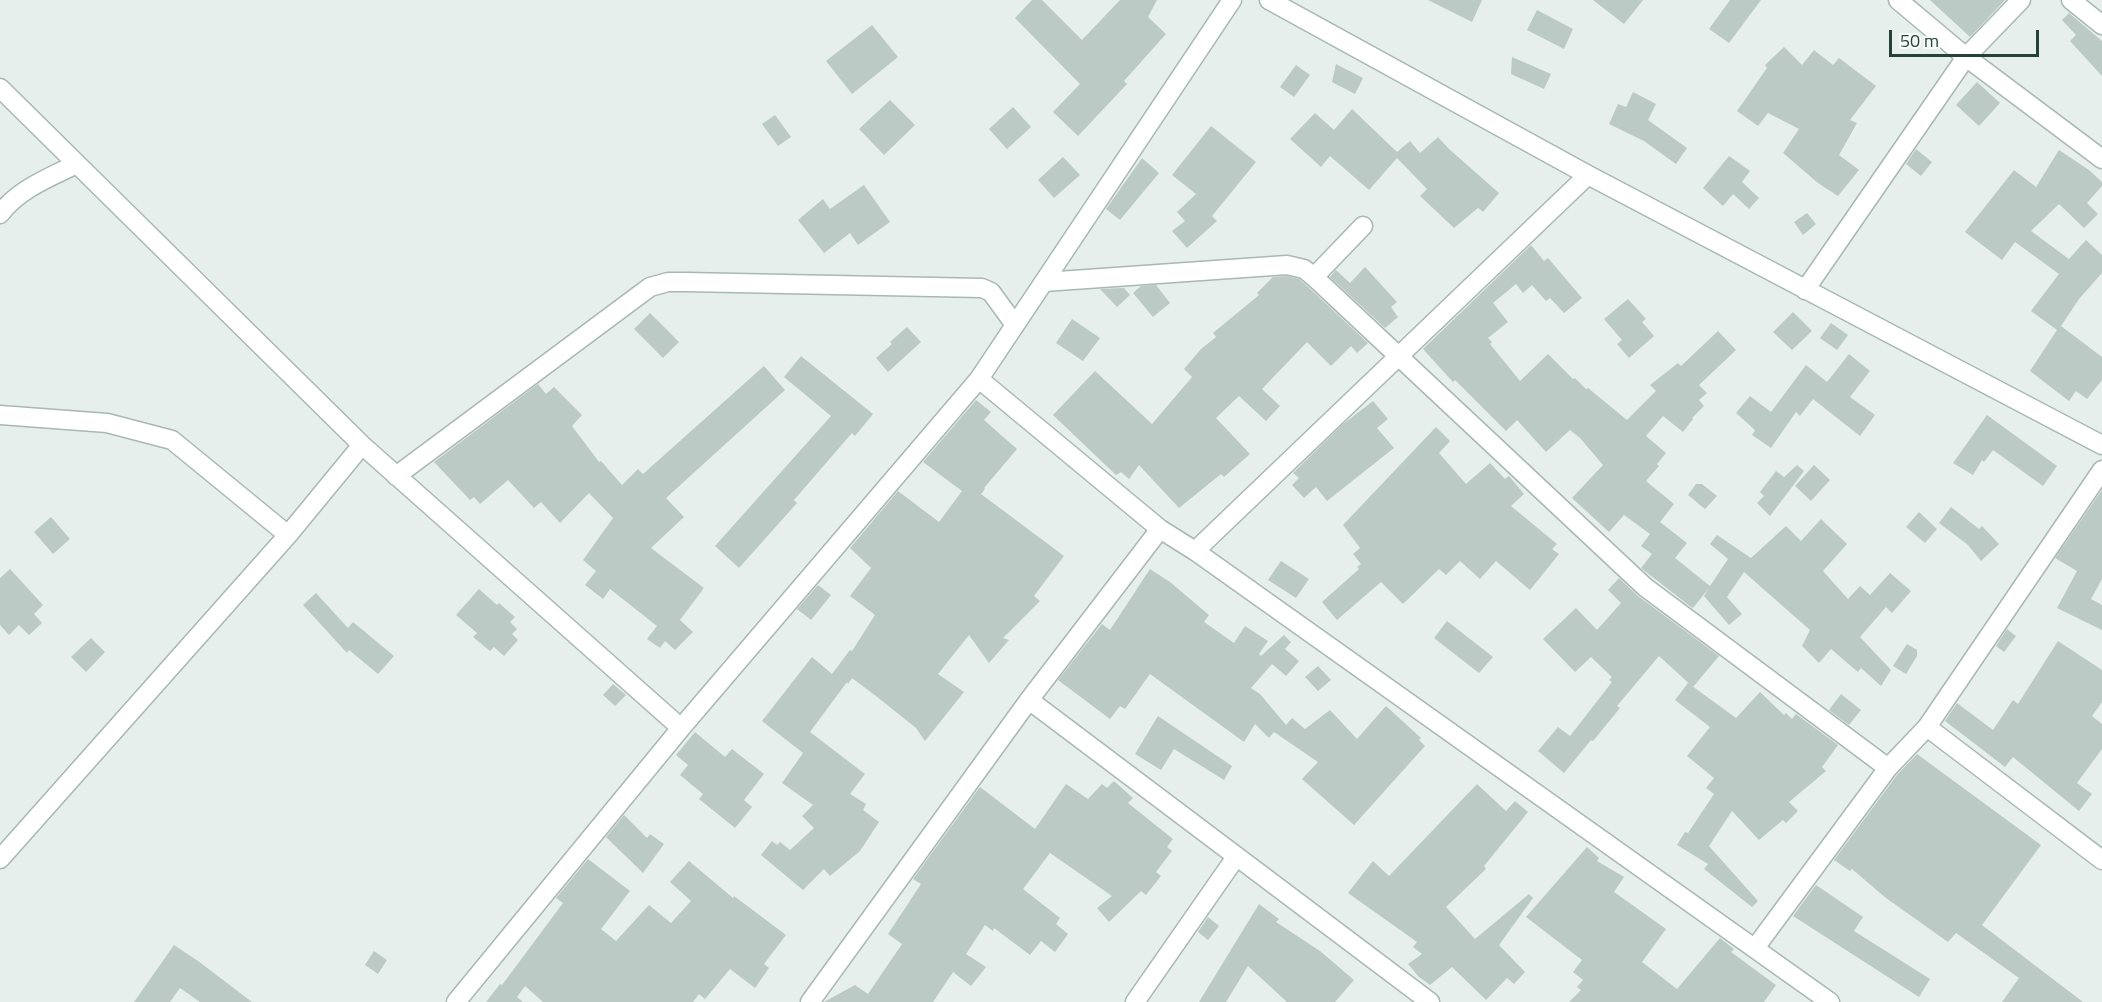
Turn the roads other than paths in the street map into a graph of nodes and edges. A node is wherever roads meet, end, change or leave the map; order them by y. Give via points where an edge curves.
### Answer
1 (1232, 0) edge
2 (1269, 0) edge
3 (1898, 0) edge
4 (2021, 0) edge
5 (2071, 0) edge
6 (2102, 25) edge
7 (1966, 57) junction
8 (0, 88) edge
9 (2102, 159) edge
10 (77, 164) junction
11 (1588, 175) junction
12 (0, 214) edge
13 (1363, 226) dead end
14 (1314, 277) junction
15 (1044, 282) junction
16 (1805, 290) junction
17 (1015, 324) junction
18 (1398, 356) junction
19 (979, 379) junction
20 (0, 415) edge
21 (362, 445) junction
22 (2102, 445) edge
23 (2102, 470) edge
24 (396, 476) junction
25 (1160, 529) junction
26 (288, 535) junction
27 (1196, 551) junction
28 (1029, 700) junction
29 (1927, 727) junction
30 (681, 728) junction
31 (1888, 768) junction
32 (1236, 857) junction
33 (0, 859) edge
34 (2102, 861) edge
35 (1755, 948) junction
36 (456, 1002) edge
37 (810, 1002) edge
38 (1135, 1002) edge
39 (1430, 1002) edge
40 (1830, 1002) edge

1 - 15 street
2 - 11 street
3 - 7 street
4 - 7 street
5 - 6 street
7 - 9 street
7 - 16 street
8 - 10 street
10 - 12 street via 33,185
10 - 21 street
11 - 16 street
11 - 18 street
13 - 14 street
14 - 15 street via 1304,269 1287,265
14 - 18 street
15 - 17 street
16 - 22 street
17 - 19 street
17 - 24 street via 991,292 982,288 668,282 650,287
18 - 27 street
18 - 31 street via 1645,587
19 - 25 street
19 - 30 street
20 - 26 street via 107,423 172,440
21 - 24 street
21 - 26 street
23 - 29 street
24 - 30 street
25 - 27 street
25 - 28 street
26 - 33 street
27 - 35 street
28 - 32 street
28 - 37 street
29 - 31 street
29 - 34 street
30 - 36 street
31 - 35 street
32 - 38 street
32 - 39 street
35 - 40 street

